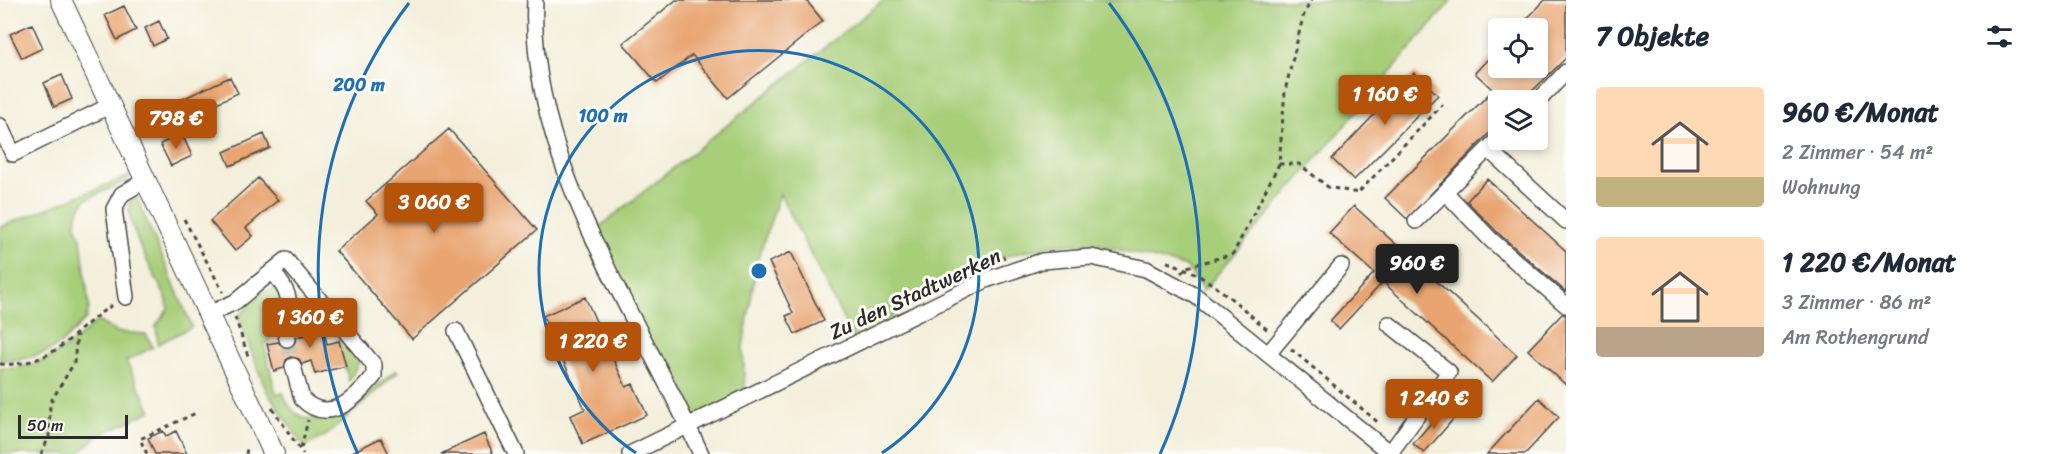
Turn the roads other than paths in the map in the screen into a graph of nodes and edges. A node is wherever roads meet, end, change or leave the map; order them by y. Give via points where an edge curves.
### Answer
1 (61, 0) edge
2 (535, 0) edge
3 (1566, 72) edge
4 (1548, 91) edge
5 (111, 105) junction
6 (0, 126) edge
7 (1488, 149) edge
8 (1499, 150) edge
9 (148, 185) junction
10 (1445, 192) junction
11 (1416, 221) dead end
12 (1566, 221) edge
13 (1341, 266) dead end
14 (272, 271) junction
15 (126, 297) road end
16 (1566, 305) edge
17 (209, 314) junction
18 (1389, 324) dead end
19 (456, 331) dead end
20 (286, 339) tunnel mouth
21 (1268, 354) junction
22 (293, 366) tunnel mouth
23 (689, 426) junction
24 (1390, 453) edge
25 (274, 454) edge
26 (516, 454) edge
27 (630, 454) edge
28 (702, 454) edge

1 - 5 main road
2 - 23 street via 539,82 552,136 631,316
3 - 4 street
5 - 6 street via 13,154
5 - 9 main road
7 - 10 street
8 - 12 street
9 - 15 street via 122,194 114,209
9 - 17 main road
10 - 11 street
10 - 16 street via 1491,240
13 - 21 street
14 - 17 street via 235,302
14 - 20 street via 289,294
14 - 22 street via 286,260 375,370 358,395 341,408 318,409 302,399
17 - 25 main road
18 - 24 street via 1449,372
19 - 26 street
21 - 23 street, Zu den Stadtwerken via 1196,296 1146,269 1091,256 1042,261 986,280
21 - 24 street, Zu den Stadtwerken
23 - 27 street, Zu den Stadtwerken
23 - 28 street

